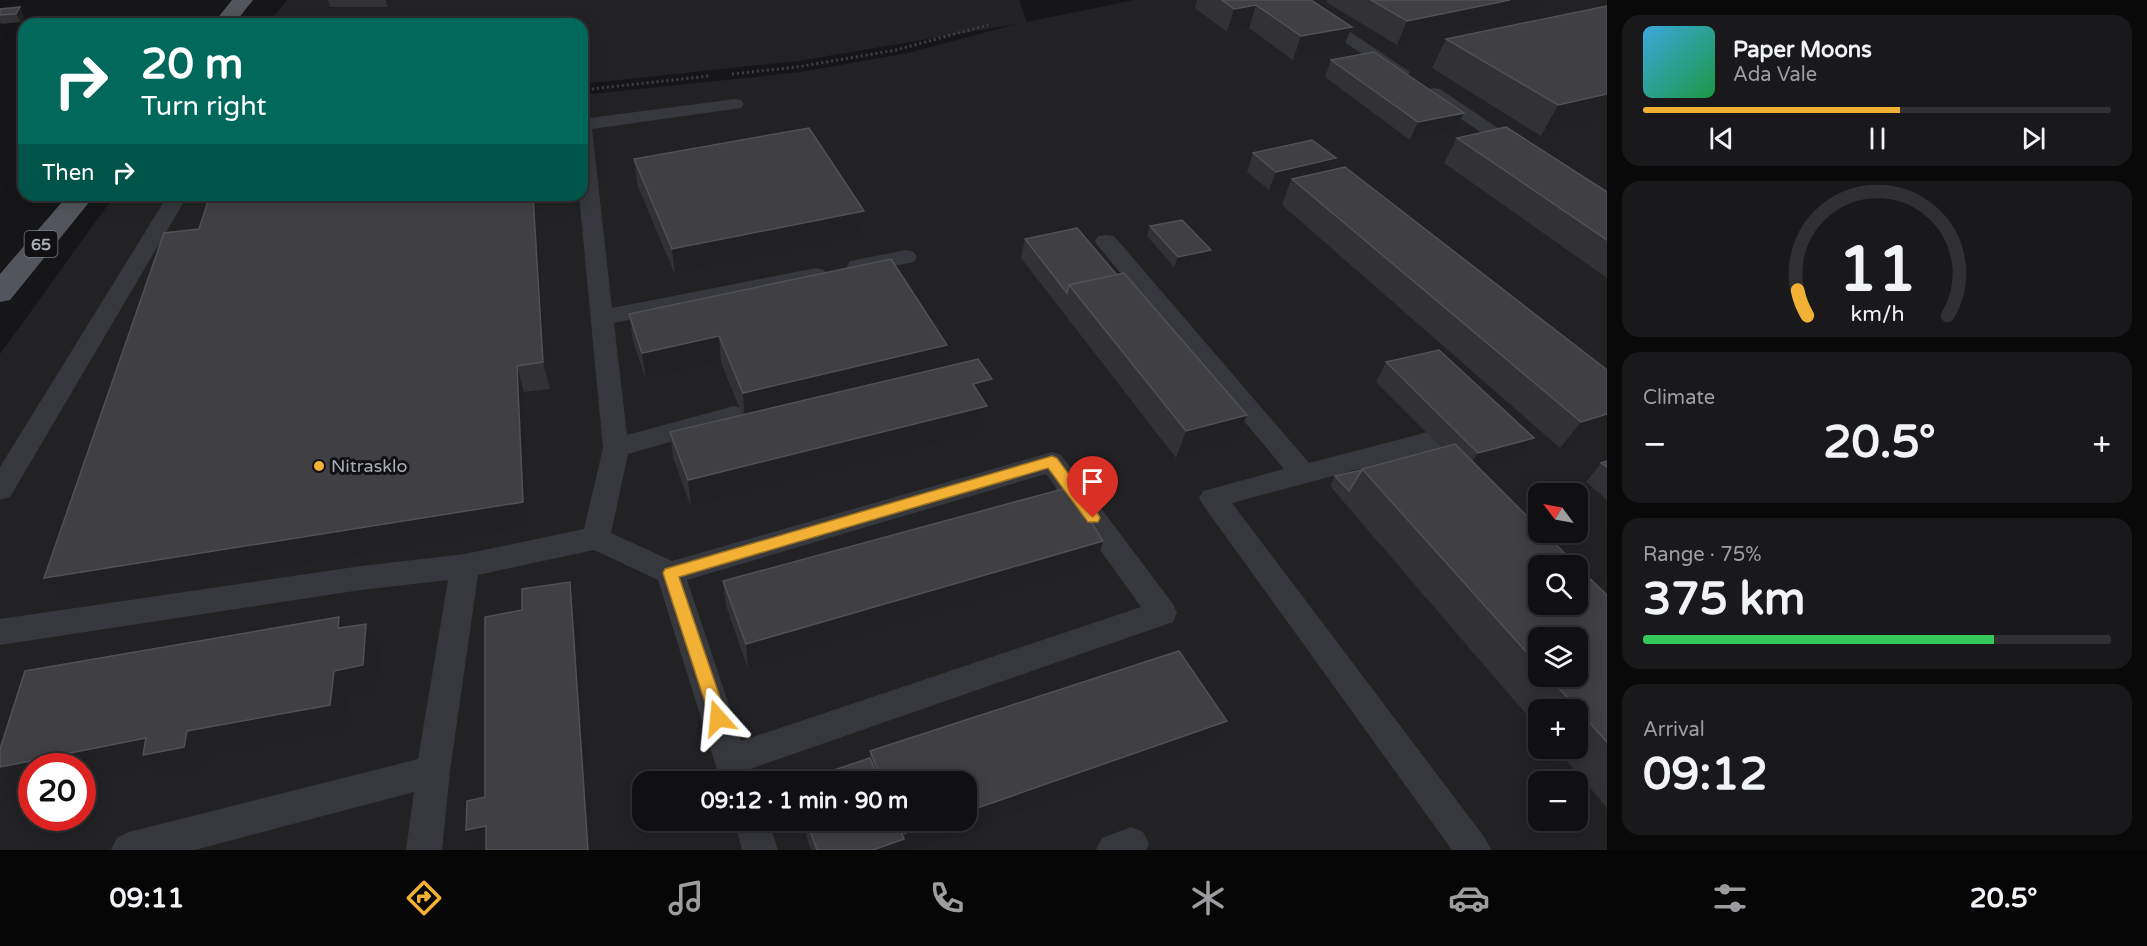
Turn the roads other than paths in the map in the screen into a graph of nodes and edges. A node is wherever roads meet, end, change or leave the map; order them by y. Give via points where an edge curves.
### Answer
1 (243, 0) edge
2 (1303, 7) edge
3 (228, 18) edge
4 (735, 104) dead end
5 (588, 125) edge
6 (1538, 162) edge
7 (588, 184) edge
8 (76, 201) edge
9 (174, 201) edge
10 (1106, 241) dead end
11 (906, 257) dead end
12 (0, 293) edge
13 (602, 318) junction
14 (734, 415) edge
15 (616, 448) junction
16 (1303, 474) junction
17 (0, 490) edge
18 (1478, 491) edge
19 (596, 538) junction
20 (465, 566) junction
21 (670, 573) junction
22 (0, 632) edge
23 (433, 771) junction
24 (735, 771) edge
25 (754, 831) edge
26 (129, 850) edge
27 (424, 850) edge
28 (760, 850) edge
29 (1473, 850) edge

1 - 3 main road
2 - 6 lane
4 - 5 lane
7 - 13 lane
8 - 12 main road, 65
9 - 17 lane
10 - 16 lane
11 - 13 lane
13 - 15 lane
14 - 15 lane
15 - 19 lane
16 - 18 lane via 1428,441
16 - 29 lane via 1213,498
19 - 20 lane
19 - 21 lane
20 - 22 lane
20 - 23 lane
21 - 24 lane
21 - 24 lane via 1052,462 1162,613
23 - 26 lane
23 - 27 lane
25 - 28 lane

